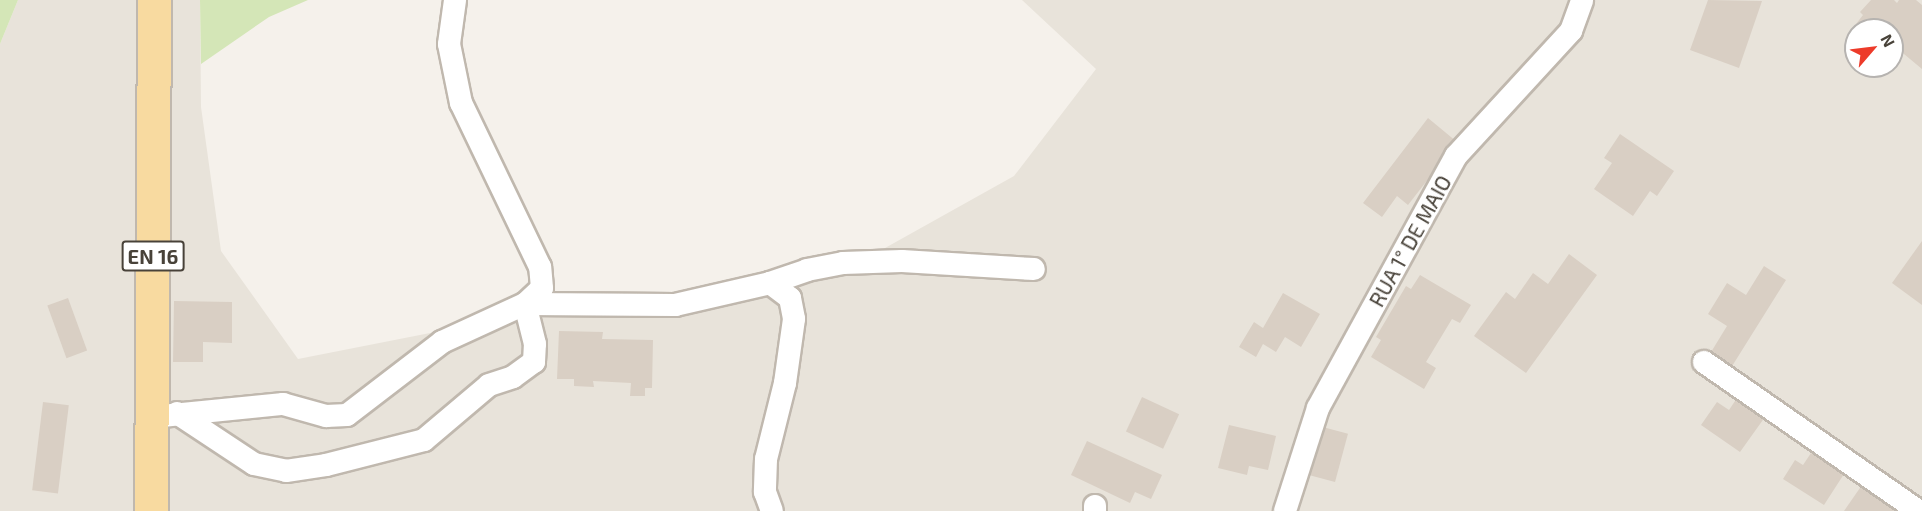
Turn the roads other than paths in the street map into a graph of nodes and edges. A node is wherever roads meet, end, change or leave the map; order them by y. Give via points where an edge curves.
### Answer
1 (154, 0) edge
2 (455, 0) edge
3 (1582, 0) edge
4 (1034, 269) dead end
5 (770, 284) junction
6 (525, 304) junction
7 (1704, 362) dead end
8 (164, 415) junction
9 (151, 511) edge
10 (772, 511) edge
11 (1285, 511) edge
12 (1918, 511) edge

1 - 8 main road, EN 16
2 - 6 street via 449,44 461,103 540,267 542,288
3 - 11 street, RUA 1° DE MAIO via 1571,32 1456,156 1318,408
4 - 5 street via 902,261 843,263 807,270
5 - 6 street via 675,305
5 - 10 street via 790,298 794,319 785,383 766,459 765,492
6 - 8 street via 442,342 346,415 326,416 283,404
6 - 8 street via 535,344 534,362 513,377 489,385 424,440 286,471 254,464
7 - 12 street
8 - 9 main road, EN 16

